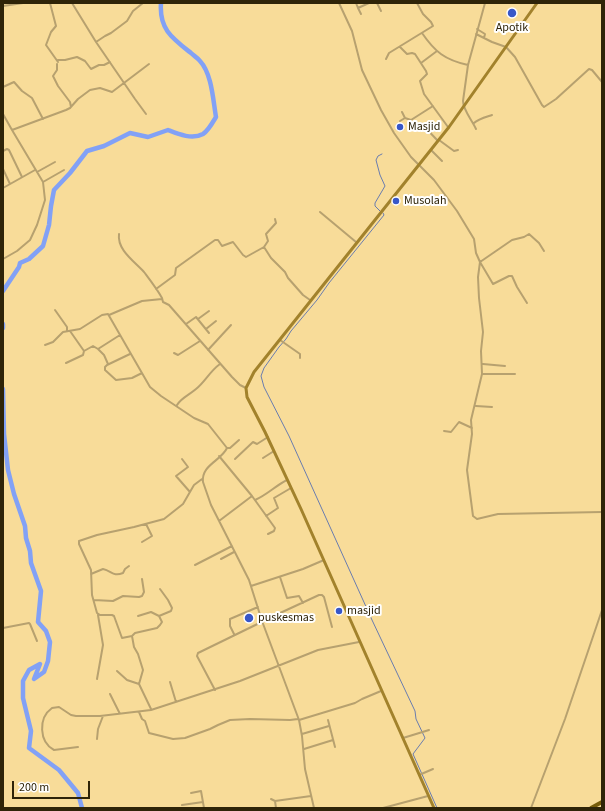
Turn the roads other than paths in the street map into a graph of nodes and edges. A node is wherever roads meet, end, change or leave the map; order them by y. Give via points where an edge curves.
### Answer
1 (23, 3) edge
2 (50, 3) edge
3 (72, 3) edge
4 (143, 3) edge
5 (339, 3) edge
6 (356, 3) edge
7 (369, 3) edge
8 (377, 3) edge
9 (417, 3) edge
10 (485, 3) edge
11 (537, 3) edge
12 (3, 6) edge
13 (358, 8) junction
14 (381, 11) dead end
15 (361, 14) dead end
16 (477, 29) junction
17 (422, 33) junction
18 (476, 34) junction
19 (484, 38) junction
20 (96, 42) junction
21 (400, 47) junction
22 (506, 47) junction
23 (437, 51) junction
24 (386, 59) dead end
25 (58, 62) junction
26 (110, 62) junction
27 (421, 62) junction
28 (149, 64) dead end
29 (468, 65) junction
30 (602, 82) edge
31 (123, 83) junction
32 (3, 87) edge
33 (433, 106) junction
34 (71, 107) junction
35 (463, 107) junction
36 (402, 112) dead end
37 (146, 114) dead end
38 (3, 115) edge
39 (492, 115) dead end
40 (406, 118) junction
41 (43, 119) junction
42 (400, 122) dead end
43 (474, 123) junction
44 (421, 124) dead end
45 (449, 127) junction
46 (476, 129) dead end
47 (12, 130) junction
48 (438, 140) junction
49 (431, 150) junction
50 (458, 150) dead end
51 (3, 151) edge
52 (442, 160) dead end
53 (55, 162) dead end
54 (420, 165) junction
55 (3, 169) edge
56 (64, 170) dead end
57 (36, 171) junction
58 (22, 177) junction
59 (43, 182) junction
60 (10, 184) junction
61 (3, 188) edge
62 (320, 212) dead end
63 (275, 219) dead end
64 (119, 234) dead end
65 (357, 243) junction
66 (264, 247) junction
67 (544, 251) dead end
68 (3, 259) edge
69 (480, 262) junction
70 (156, 289) junction
71 (162, 299) junction
72 (311, 301) junction
73 (527, 303) dead end
74 (55, 310) dead end
75 (209, 311) dead end
76 (109, 315) junction
77 (198, 320) junction
78 (216, 321) dead end
79 (186, 324) junction
80 (231, 325) dead end
81 (206, 329) junction
82 (68, 331) junction
83 (210, 333) dead end
84 (120, 335) junction
85 (200, 341) junction
86 (281, 341) junction
87 (44, 345) dead end
88 (98, 349) junction
89 (208, 350) junction
90 (84, 351) junction
91 (174, 353) dead end
92 (130, 354) junction
93 (300, 358) dead end
94 (66, 363) dead end
95 (108, 364) junction
96 (220, 364) junction
97 (482, 364) junction
98 (505, 366) dead end
99 (142, 373) junction
100 (482, 374) junction
101 (515, 374) dead end
102 (246, 388) junction
103 (177, 405) junction
104 (475, 406) junction
105 (492, 407) dead end
106 (472, 428) junction
107 (444, 431) dead end
108 (268, 437) junction
109 (239, 440) dead end
110 (227, 448) junction
111 (274, 451) junction
112 (219, 456) junction
113 (263, 458) dead end
114 (182, 459) dead end
115 (235, 459) dead end
116 (202, 479) junction
117 (287, 480) junction
118 (291, 488) junction
119 (190, 492) junction
120 (252, 496) junction
121 (255, 500) junction
122 (602, 512) edge
123 (266, 516) junction
124 (219, 521) junction
125 (146, 524) junction
126 (268, 534) dead end
127 (142, 542) dead end
128 (232, 546) junction
129 (234, 552) junction
130 (221, 560) dead end
131 (324, 560) junction
132 (195, 565) dead end
133 (129, 566) dead end
134 (91, 574) junction
135 (280, 577) junction
136 (142, 579) dead end
137 (251, 586) junction
138 (160, 589) dead end
139 (94, 600) junction
140 (302, 602) junction
141 (258, 607) junction
142 (602, 610) edge
143 (98, 615) junction
144 (138, 616) dead end
145 (159, 616) junction
146 (262, 621) junction
147 (332, 627) dead end
148 (3, 628) edge
149 (235, 635) junction
150 (132, 636) junction
151 (37, 641) dead end
152 (360, 642) junction
153 (279, 666) junction
154 (117, 671) dead end
155 (97, 679) dead end
156 (170, 682) dead end
157 (139, 684) junction
158 (214, 690) junction
159 (381, 691) junction
160 (110, 694) dead end
161 (176, 702) junction
162 (151, 710) junction
163 (139, 712) junction
164 (120, 714) junction
165 (103, 716) junction
166 (299, 719) junction
167 (328, 720) dead end
168 (329, 726) junction
169 (429, 730) dead end
170 (302, 734) junction
171 (403, 738) junction
172 (96, 740) dead end
173 (333, 740) junction
174 (78, 747) dead end
175 (335, 747) dead end
176 (304, 749) junction
177 (433, 769) dead end
178 (419, 775) junction
179 (191, 793) dead end
180 (311, 796) junction
181 (428, 796) junction
182 (271, 799) dead end
183 (275, 800) junction
184 (203, 802) junction
185 (602, 802) edge
186 (182, 806) dead end
187 (204, 808) edge
188 (276, 808) edge
189 (314, 808) edge
190 (383, 808) edge
191 (434, 808) edge
192 (531, 808) edge
193 (591, 808) edge

1 - 12 street
2 - 25 street via 56,26 46,45
3 - 20 street
4 - 20 street via 123,24
5 - 54 street via 352,31 362,70 374,95 398,139
6 - 13 street
7 - 13 street
8 - 14 street
9 - 17 street via 433,25
10 - 16 street
11 - 22 street
13 - 15 street
16 - 18 street
16 - 19 street via 485,34
17 - 21 street
17 - 23 street
18 - 19 street
18 - 29 street
19 - 22 street
20 - 26 street
21 - 24 street via 389,53
21 - 27 street via 408,54 413,53
22 - 30 street via 515,56 543,107 589,69
22 - 35 street
23 - 27 street
23 - 29 street via 449,60
25 - 26 street via 77,56 91,69
25 - 34 street via 53,76
26 - 31 street
27 - 33 street via 427,73 420,80 422,89
28 - 31 street
29 - 35 street
31 - 34 street via 112,92 100,88 90,90
31 - 37 street
32 - 41 street via 16,82 22,91 32,98
33 - 40 street via 415,118
33 - 45 street
34 - 41 street
35 - 43 street
35 - 45 street
36 - 40 street
38 - 47 street
39 - 43 street
40 - 42 street
41 - 47 street
43 - 46 street
44 - 48 street
45 - 48 street
47 - 57 street
48 - 49 street
48 - 50 street via 454,151
49 - 52 street
49 - 54 street
51 - 58 street via 9,150
53 - 57 street
54 - 65 street
54 - 69 street via 434,180 471,232
55 - 60 street
56 - 59 street
57 - 58 street
57 - 59 street
58 - 60 street
59 - 68 street via 44,200 35,231 26,244
60 - 61 street
62 - 65 street
63 - 66 street via 276,223 266,234 268,241
64 - 70 street via 124,251
65 - 72 street
66 - 70 street via 246,257 233,242 222,246 215,240 176,268 175,275
66 - 72 street via 288,278
67 - 69 street via 529,234 512,240
69 - 73 street via 493,284 512,276
69 - 97 street via 478,277
70 - 71 street
71 - 76 street via 142,301
71 - 79 street
72 - 86 street
74 - 82 street
75 - 77 street
76 - 82 street via 102,315 80,329
76 - 84 street
77 - 79 street via 196,317
77 - 81 street
78 - 81 street
79 - 85 street
80 - 89 street
81 - 83 street
82 - 87 street
82 - 90 street
84 - 88 street
84 - 92 street
85 - 89 street
85 - 91 street via 178,355
86 - 93 street via 300,354
86 - 102 street via 254,372
88 - 90 street via 93,346
88 - 95 street
89 - 96 street
90 - 94 street via 83,355
92 - 95 street
92 - 99 street
95 - 99 street via 105,369 115,380 132,378
96 - 102 street
96 - 103 street
97 - 98 street
97 - 100 street
99 - 103 street via 152,390
100 - 101 street
100 - 104 street
102 - 108 street via 252,407
103 - 110 street via 194,418 208,424
104 - 105 street
104 - 106 street via 471,420
106 - 107 street via 459,422 451,432
106 - 122 street via 467,470 474,518 498,514
108 - 111 street
108 - 115 street via 258,444 252,442
109 - 110 street
110 - 112 street
111 - 113 street
111 - 117 street
112 - 116 street via 207,467
112 - 120 street
114 - 119 street via 188,467 176,476
116 - 119 street
116 - 124 street
117 - 118 street
117 - 121 street
118 - 123 street via 274,498 278,508
118 - 131 street
119 - 125 street via 183,504 167,517
120 - 121 street
120 - 124 street
121 - 123 street
123 - 126 street via 275,529
124 - 128 street
125 - 127 street via 152,537
125 - 134 street via 80,540 79,544
128 - 129 street
128 - 132 street
129 - 130 street
129 - 137 street
131 - 135 street
131 - 152 street
133 - 134 street via 120,574 112,574 103,569
134 - 139 street
135 - 137 street
135 - 140 street via 287,598 299,596
136 - 139 street via 142,596 123,596 113,601
137 - 141 street
138 - 145 street via 172,608 171,611
139 - 143 street
140 - 146 street
140 - 147 street via 323,595
141 - 146 street
141 - 149 street via 230,619 230,626
142 - 192 street
143 - 150 street via 113,616 122,638
143 - 155 street via 103,645
144 - 145 street via 151,612
145 - 150 street via 162,622 159,627
146 - 149 street
146 - 153 street
148 - 151 street via 30,623
149 - 158 street via 196,654
150 - 157 street via 143,670
152 - 153 street via 318,650
152 - 159 street
153 - 158 street
153 - 166 street
154 - 157 street via 127,680
156 - 161 street
157 - 162 street
158 - 161 street
159 - 166 street via 356,703
159 - 171 street
160 - 164 street
161 - 162 street
162 - 163 street
163 - 164 street
163 - 166 street via 149,734 173,739 195,735 230,720
164 - 165 street
165 - 172 street
165 - 174 street via 76,716 59,708 48,711 41,728 46,744 54,750
166 - 170 street
167 - 168 street
168 - 170 street
168 - 173 street
169 - 171 street
170 - 176 street
171 - 178 street
173 - 175 street
173 - 176 street
176 - 180 street
177 - 178 street
178 - 181 street
179 - 184 street via 201,791
180 - 183 street
180 - 189 street
181 - 190 street
181 - 191 street
182 - 183 street
183 - 188 street
184 - 186 street
184 - 187 street
185 - 193 highway

